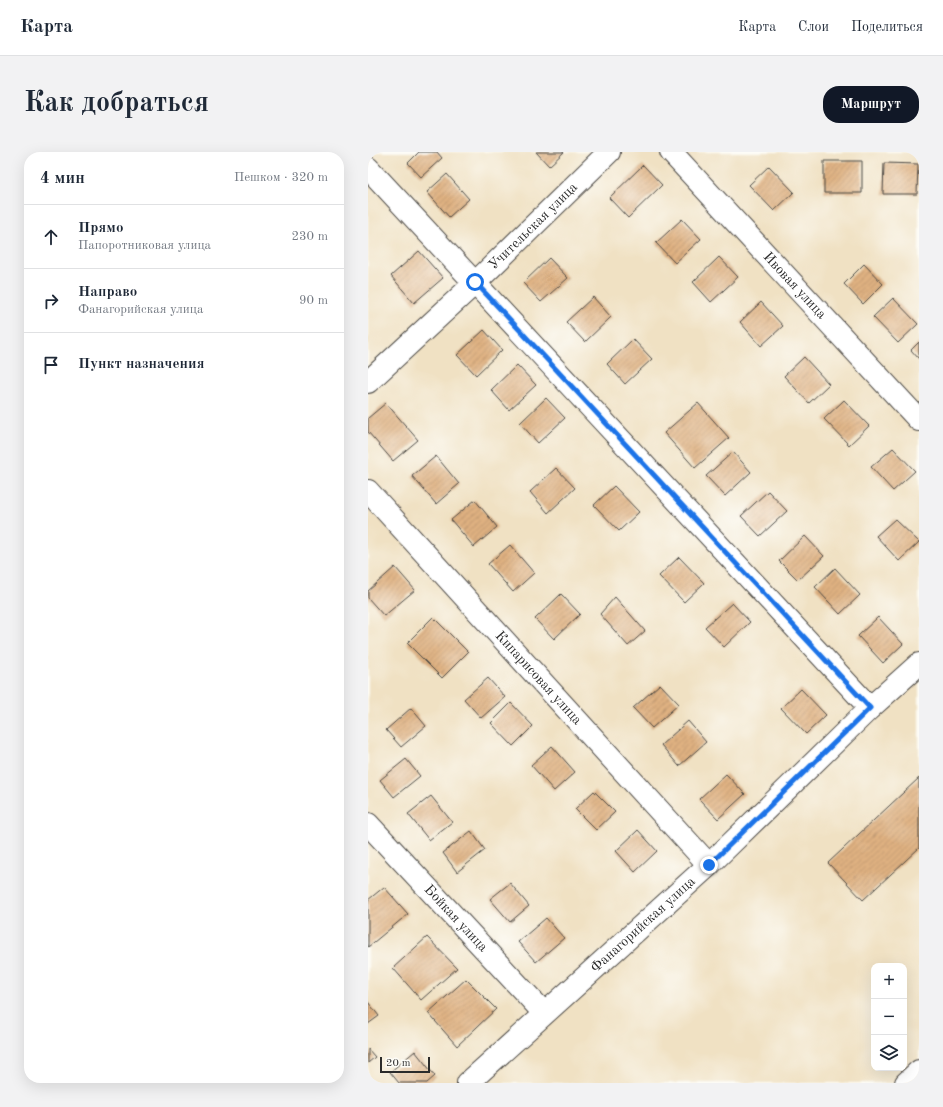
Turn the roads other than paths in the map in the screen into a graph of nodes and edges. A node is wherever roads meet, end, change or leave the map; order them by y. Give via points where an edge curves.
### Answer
1 (609, 152) edge
2 (671, 152) edge
3 (368, 168) edge
4 (475, 282) junction
5 (368, 382) edge
6 (919, 420) edge
7 (368, 491) edge
8 (919, 664) edge
9 (870, 708) junction
10 (368, 824) edge
11 (709, 865) junction
12 (544, 1013) junction
13 (919, 1071) edge
14 (468, 1083) edge
15 (906, 1083) edge

1 - 4 street, Учительская улица
2 - 6 street, Ивовая улица
3 - 4 street
4 - 5 street, Учительская улица
4 - 9 street
7 - 11 street, Кипарисовая улица
8 - 9 street, Фанагорийская улица
9 - 11 street, Фанагорийская улица
10 - 12 street, Бойкая улица
11 - 12 street, Фанагорийская улица
12 - 14 street, Фанагорийская улица
13 - 15 street

